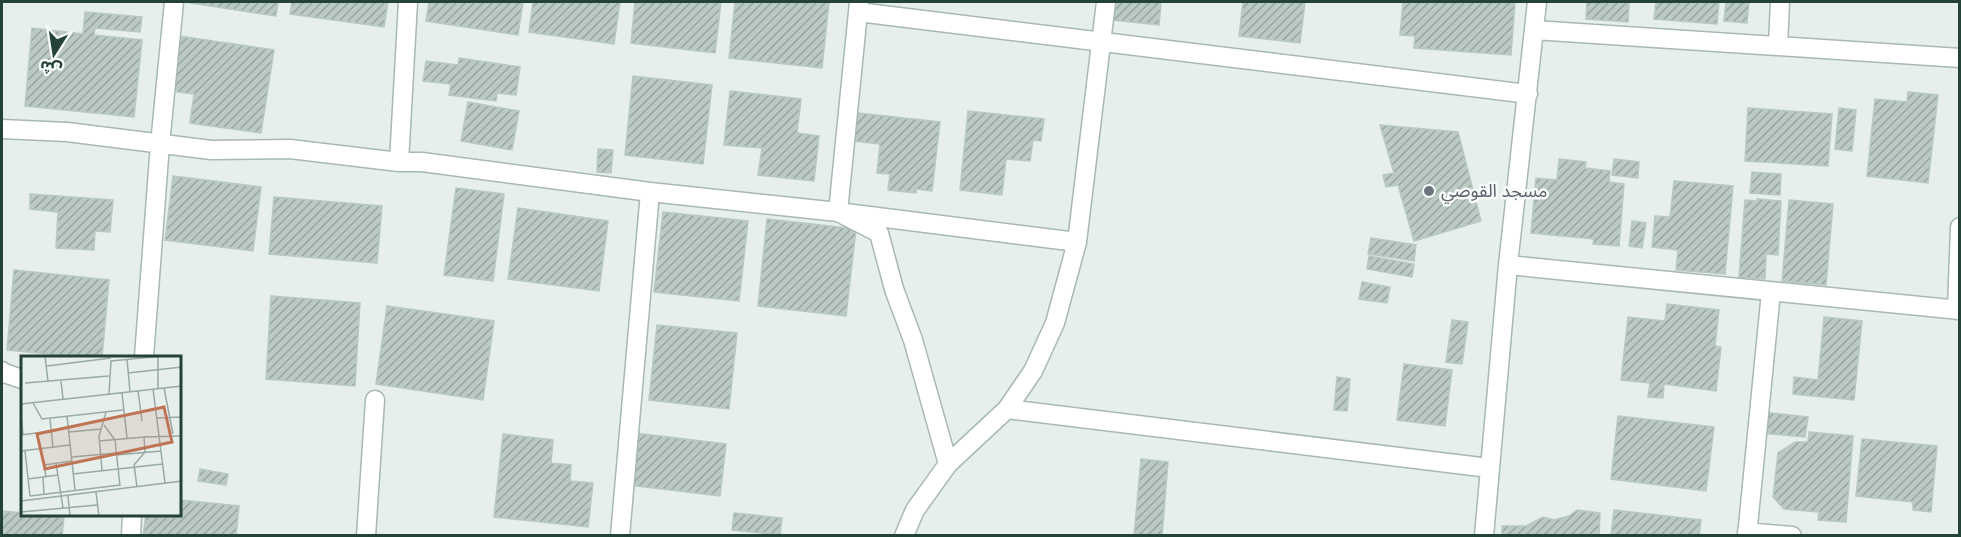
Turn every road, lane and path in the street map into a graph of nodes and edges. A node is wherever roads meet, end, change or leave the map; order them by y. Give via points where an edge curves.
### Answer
1 (174, 2) edge
2 (408, 2) edge
3 (1106, 2) edge
4 (1537, 2) edge
5 (1780, 2) edge
6 (858, 7) edge
7 (1534, 30) junction
8 (1101, 42) junction
9 (1778, 45) junction
10 (1959, 58) edge
11 (1528, 94) junction
12 (2, 129) edge
13 (160, 144) junction
14 (399, 162) junction
15 (650, 192) junction
16 (838, 212) junction
17 (1959, 227) edge
18 (1077, 242) junction
19 (1508, 265) junction
20 (1771, 292) junction
21 (1958, 310) edge
22 (144, 356) edge
23 (2, 371) edge
24 (21, 379) edge
25 (375, 400) dead end
26 (1007, 409) junction
27 (948, 464) junction
28 (1489, 468) junction
29 (132, 516) edge
30 (1747, 534) edge
31 (131, 536) edge
32 (366, 536) edge
33 (620, 536) edge
34 (904, 536) edge
35 (1484, 536) edge
36 (1792, 536) edge

1 - 13 street
2 - 14 street
3 - 8 street
4 - 7 street
5 - 9 street
6 - 8 street
6 - 16 street
7 - 9 street
7 - 11 street
8 - 11 street
8 - 18 street
9 - 10 street
11 - 19 street
12 - 13 street via 67,132
13 - 14 street via 211,150 290,149
13 - 22 street
14 - 15 street
15 - 16 street
15 - 33 street
16 - 18 street
16 - 27 street via 879,234
17 - 21 street
18 - 26 street via 1055,322 1033,371
19 - 20 street
19 - 28 street
20 - 21 street
20 - 30 street
23 - 24 street
25 - 32 street
26 - 27 street
26 - 28 street
27 - 34 street via 915,510
28 - 35 street
29 - 31 street
30 - 36 street

